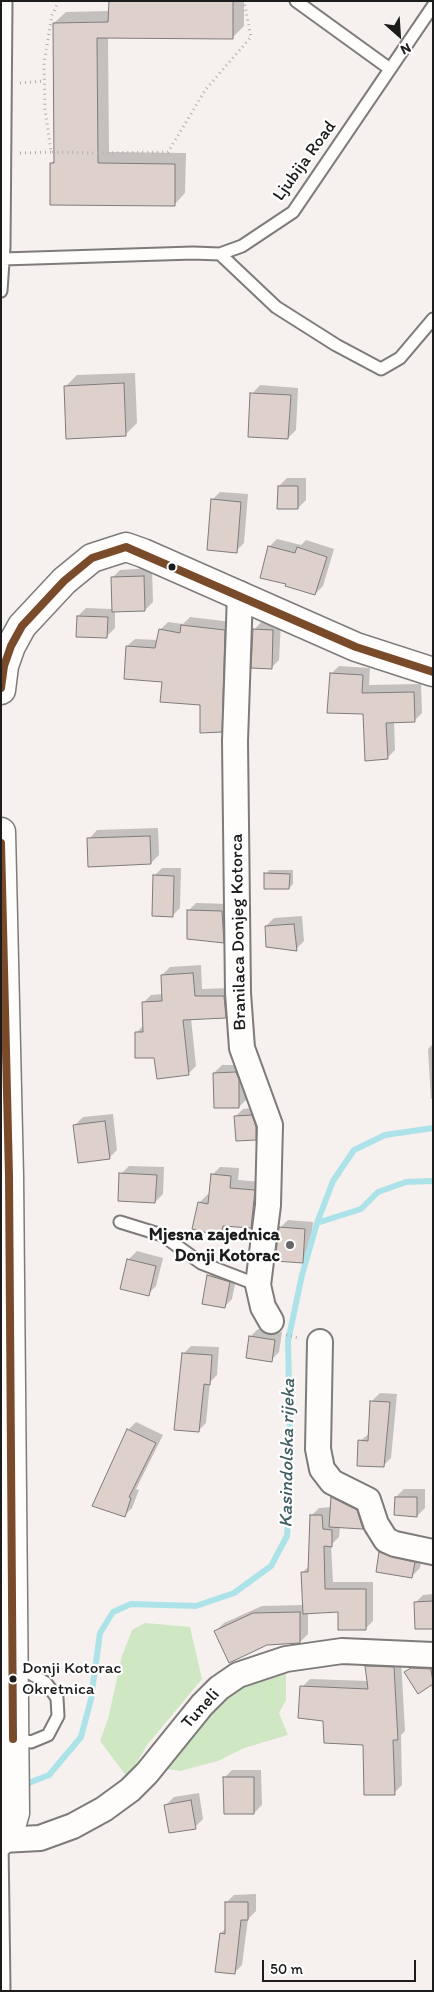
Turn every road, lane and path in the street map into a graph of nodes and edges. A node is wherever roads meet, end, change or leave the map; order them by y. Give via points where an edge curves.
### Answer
1 (6, 1) edge
2 (59, 1) edge
3 (244, 1) edge
4 (296, 1) edge
5 (433, 6) edge
6 (390, 69) junction
7 (44, 82) junction
8 (14, 83) dead end
9 (52, 152) junction
10 (15, 154) dead end
11 (3, 246) edge
12 (220, 254) junction
13 (3, 259) junction
14 (1, 291) edge
15 (433, 319) edge
16 (240, 594) junction
17 (433, 672) edge
18 (1, 690) edge
19 (1, 832) edge
20 (120, 1222) dead end
21 (258, 1284) junction
22 (277, 1328) joint
23 (310, 1340) joint
24 (433, 1552) edge
25 (433, 1655) edge
26 (12, 1663) junction
27 (13, 1739) junction
28 (2, 1840) edge
29 (4, 1991) edge

1 - 11 lane
2 - 7 path via 52,15
3 - 9 path via 251,37 206,89 168,152
4 - 6 lane
5 - 6 lane, Ljubija Road
6 - 12 lane, Ljubija Road via 293,212 242,246
7 - 8 path
7 - 9 path
9 - 10 path
11 - 13 lane
12 - 13 lane, Ljubija Road
12 - 15 lane via 276,307 381,369 400,358
13 - 14 lane
16 - 17 street via 356,647
16 - 18 street via 126,547 92,558 64,581 22,626 4,666
16 - 21 street, Branilaca Donjeg Kotorca via 236,741 238,993 242,1048 270,1125 268,1204
19 - 26 street via 9,1176
20 - 21 lane via 162,1234 201,1263
21 - 22 street, Branilaca Donjeg Kotorca via 263,1306
22 - 23 path
23 - 24 street via 322,1469 332,1482 368,1500 376,1524 386,1540
25 - 28 street, Tuneli via 342,1651 286,1659 238,1675 202,1705 148,1773 104,1809 73,1826 40,1838
26 - 27 street
26 - 27 lane via 46,1683 57,1698 58,1716 48,1735 31,1742
27 - 28 street via 14,1813 11,1827
28 - 29 lane

